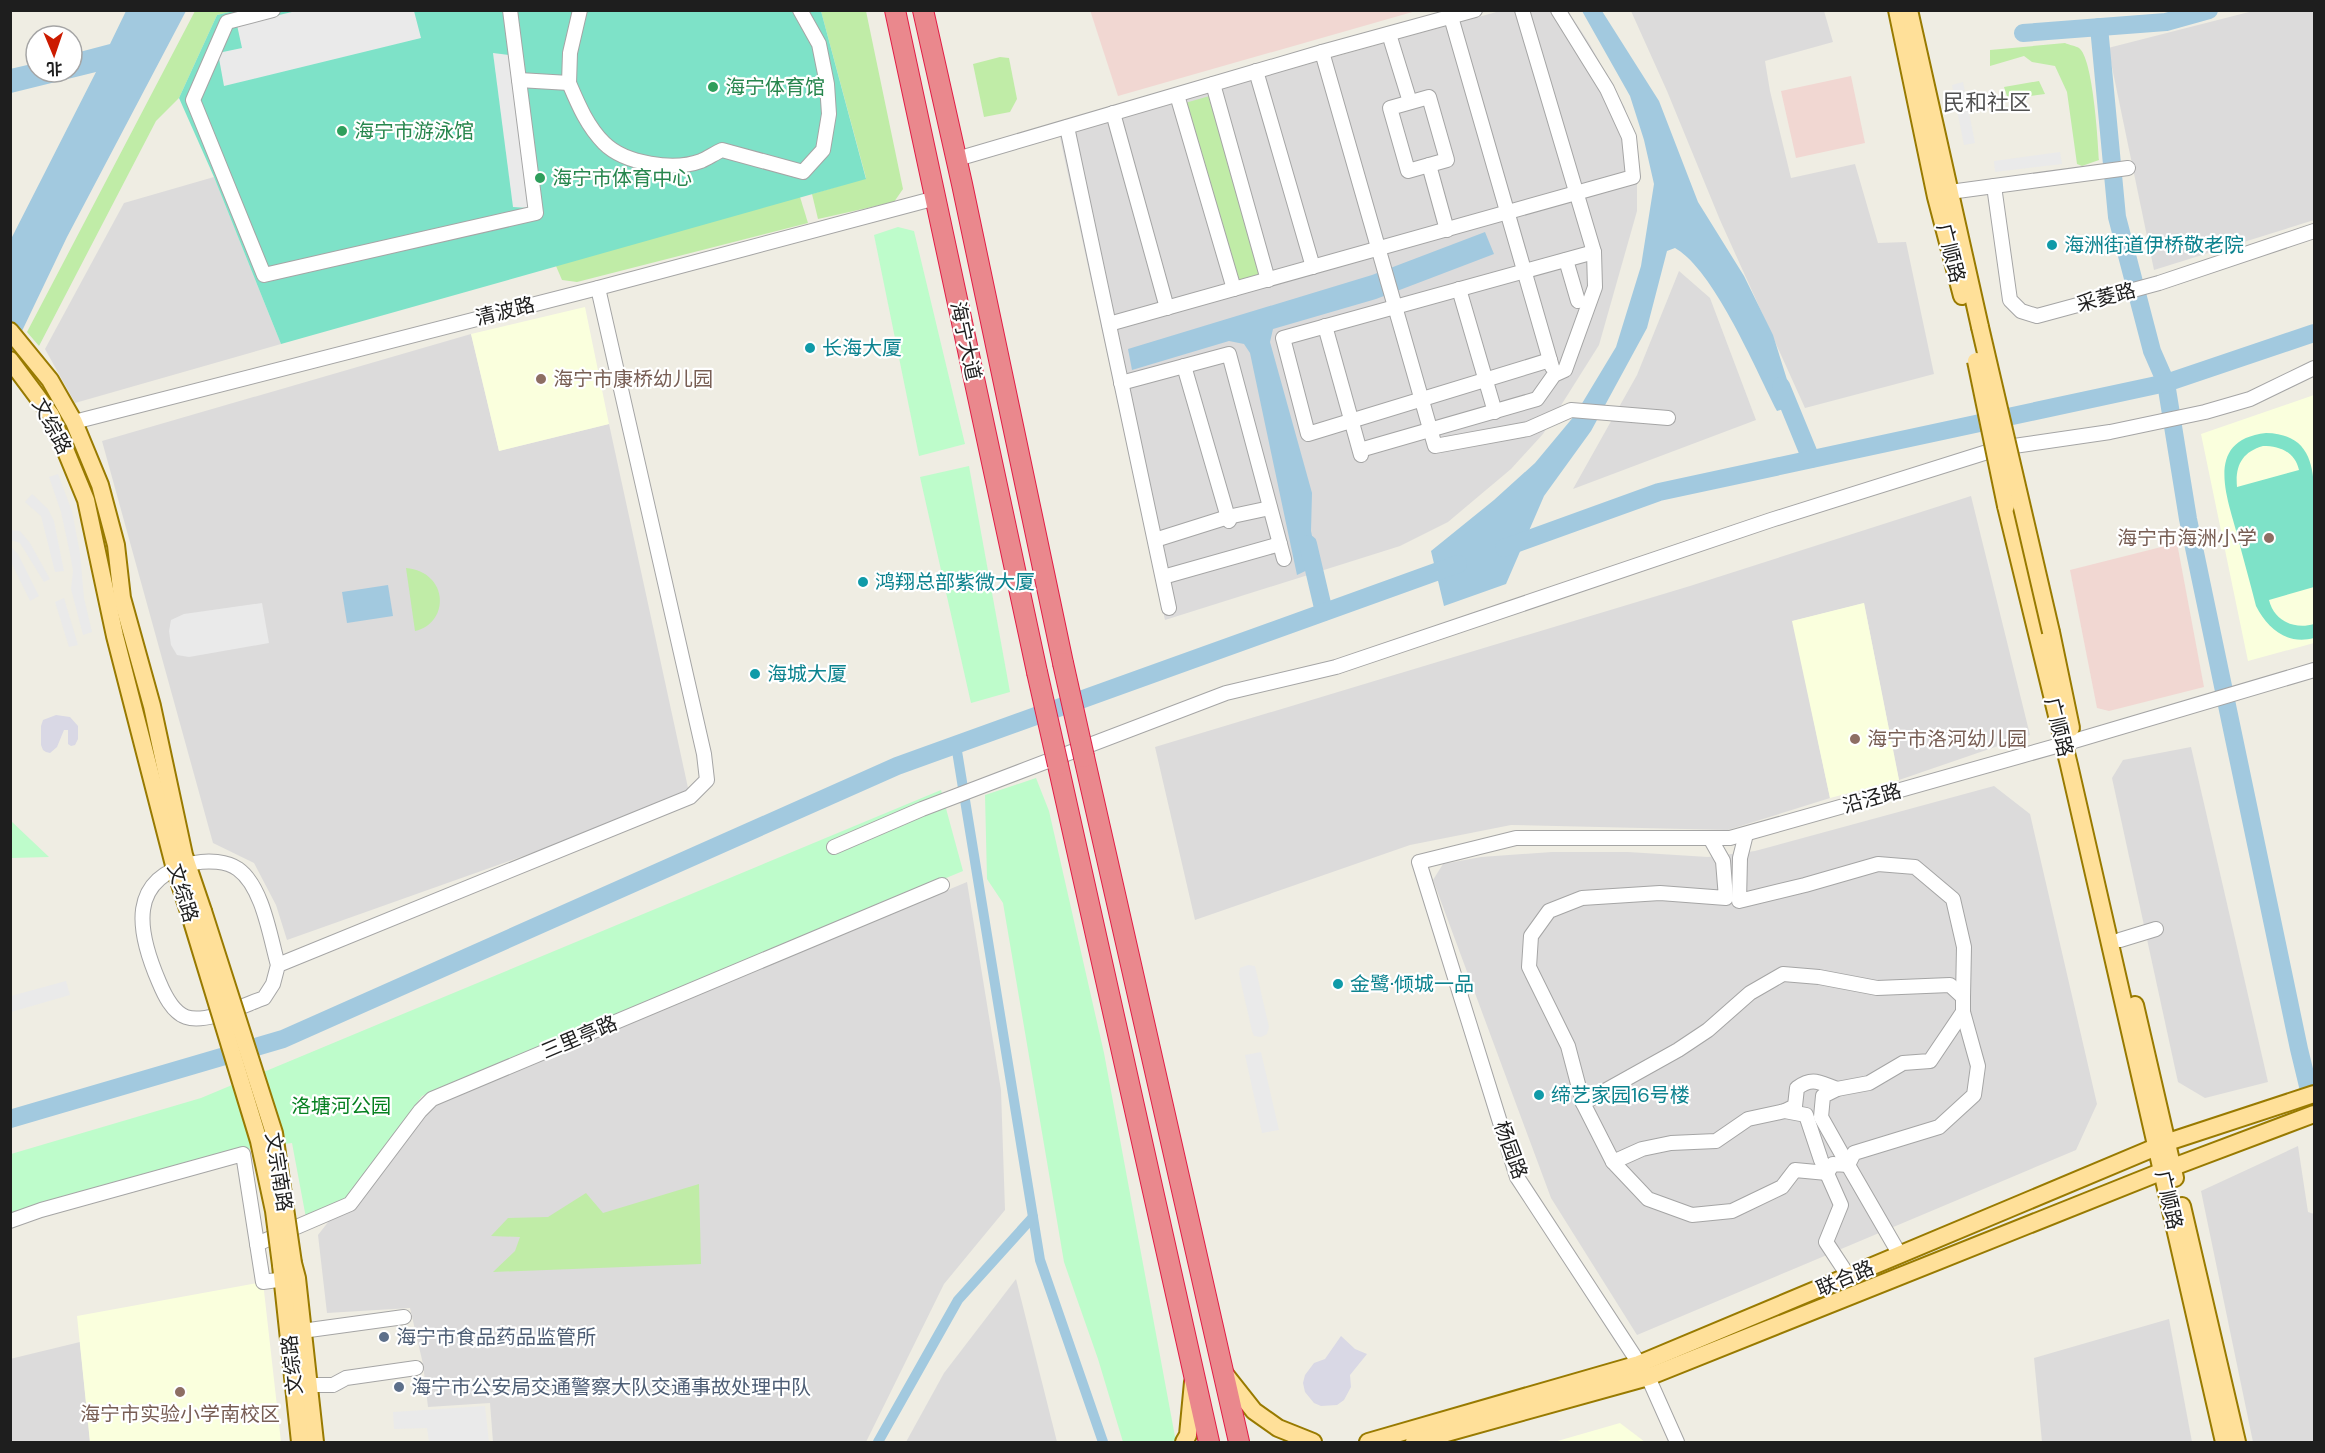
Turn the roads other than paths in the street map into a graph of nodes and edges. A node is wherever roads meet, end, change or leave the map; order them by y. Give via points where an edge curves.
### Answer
1 (273, 10) edge
2 (510, 10) edge
3 (580, 10) edge
4 (800, 10) edge
5 (895, 10) edge
6 (923, 10) edge
7 (1475, 10) edge
8 (1522, 10) edge
9 (1558, 10) edge
10 (1897, 10) edge
11 (1909, 10) edge
12 (1451, 17) junction
13 (1389, 34) junction
14 (1322, 52) junction
15 (1256, 71) junction
16 (519, 80) junction
17 (569, 83) junction
18 (1213, 84) junction
19 (1177, 95) junction
20 (1410, 102) junction
21 (1113, 114) junction
22 (1066, 127) junction
23 (957, 159) junction
24 (1429, 165) junction
25 (2128, 168) dead end
26 (1994, 186) junction
27 (1950, 192) junction
28 (1576, 193) junction
29 (936, 198) junction
30 (1508, 213) junction
31 (1446, 230) junction
32 (2314, 231) edge
33 (1594, 252) junction
34 (1380, 254) junction
35 (1566, 260) junction
36 (1314, 267) junction
37 (1524, 271) junction
38 (1268, 280) junction
39 (598, 288) junction
40 (1233, 289) junction
41 (1459, 289) junction
42 (1578, 301) dead end
43 (1395, 307) junction
44 (1167, 308) junction
45 (1108, 324) junction
46 (1324, 326) junction
47 (1974, 326) junction
48 (10, 331) edge
49 (10, 360) edge
50 (1550, 360) junction
51 (1184, 366) junction
52 (2314, 368) edge
53 (1554, 375) junction
54 (1486, 379) junction
55 (1121, 383) junction
56 (1421, 399) junction
57 (1495, 412) junction
58 (1668, 418) dead end
59 (1351, 420) junction
60 (74, 422) junction
61 (1430, 431) junction
62 (1270, 507) junction
63 (1228, 519) junction
64 (1155, 540) junction
65 (1280, 544) junction
66 (1284, 559) dead end
67 (1162, 577) junction
68 (1169, 608) dead end
69 (2314, 669) edge
70 (2069, 743) junction
71 (1746, 834) junction
72 (1710, 838) junction
73 (834, 847) dead end
74 (1419, 862) joint
75 (182, 867) junction
76 (942, 885) dead end
77 (2156, 929) dead end
78 (2120, 940) junction
79 (278, 965) junction
80 (1963, 997) junction
81 (1963, 1012) junction
82 (1837, 1089) junction
83 (2314, 1094) edge
84 (1583, 1103) junction
85 (1785, 1112) junction
86 (2314, 1114) edge
87 (2162, 1144) junction
88 (1612, 1162) junction
89 (1848, 1165) junction
90 (2167, 1170) junction
91 (1827, 1173) junction
92 (10, 1221) edge
93 (257, 1244) junction
94 (1900, 1255) junction
95 (288, 1271) junction
96 (1849, 1277) junction
97 (404, 1317) dead end
98 (302, 1331) junction
99 (416, 1368) dead end
100 (1223, 1371) junction
101 (1644, 1371) junction
102 (1194, 1372) junction
103 (309, 1385) junction
104 (1371, 1442) edge
105 (300, 1443) edge
106 (315, 1443) edge
107 (1184, 1443) edge
108 (1209, 1443) edge
109 (1239, 1443) edge
110 (1313, 1443) edge
111 (1355, 1443) edge
112 (1414, 1443) edge
113 (1677, 1443) edge
114 (2224, 1443) edge
115 (2237, 1443) edge

1 - 16 street via 227,22 193,100 264,275 536,213
2 - 16 street
3 - 17 street via 570,53
4 - 17 street via 819,44 829,114 823,150 803,172 722,150 700,161 667,166 628,159 605,144 585,117
5 - 29 highway, 海宁大道
6 - 23 highway, 海宁大道
7 - 12 street
8 - 28 street
9 - 28 street via 1607,89 1629,137 1634,177
10 - 47 main road, 广顺路 via 1936,197
11 - 27 main road, 广顺路
12 - 13 street
12 - 30 street
13 - 14 street
13 - 20 street
14 - 15 street
14 - 34 street
15 - 18 street
15 - 36 street
16 - 17 street
18 - 19 street
18 - 38 street
19 - 21 street
19 - 40 street
20 - 24 street via 1429,97 1447,160
20 - 24 street via 1390,108 1408,171
21 - 22 street
21 - 44 street
22 - 23 street
22 - 45 street
23 - 100 highway, 海宁大道, bridge via 1063,663
24 - 31 street
25 - 26 street
26 - 27 street
26 - 32 street, 采菱路 via 2010,300 2020,311 2037,316 2159,283
27 - 47 main road, 广顺路
28 - 30 street
28 - 33 street
29 - 39 street, 清波路
29 - 102 highway, 海宁大道, bridge via 1037,672
30 - 31 street
30 - 37 street
31 - 34 street
33 - 35 street
33 - 53 street via 1595,287 1565,370
34 - 36 street
34 - 43 street
35 - 37 street
35 - 42 street
36 - 38 street
37 - 41 street
37 - 50 street
38 - 40 street
39 - 60 street, 清波路
39 - 79 street via 707,780 690,798
40 - 44 street
41 - 43 street
41 - 54 street
43 - 46 street
43 - 56 street
44 - 45 street
45 - 55 street
46 - 59 street
46 - 59 street via 1283,338 1308,434
47 - 70 main road, 广顺路, bridge via 2051,632
47 - 70 main road, 广顺路, bridge via 2006,507
48 - 60 main road via 50,380
49 - 75 main road, 文综路 via 51,415 86,500 115,636
50 - 53 street
50 - 54 street
51 - 55 street
51 - 62 street via 1229,354
51 - 63 street
52 - 73 street via 2250,399 2205,412 2000,448 1336,667 1226,693
53 - 57 street via 1537,399
54 - 56 street
54 - 57 street
55 - 64 street
56 - 59 street
56 - 61 street
57 - 61 street
58 - 61 street via 1571,410 1528,429 1435,446
59 - 61 street via 1360,452
60 - 75 main road via 100,485 114,535 122,598 152,706
62 - 63 street
62 - 65 street
63 - 64 street
64 - 67 street
65 - 66 street
65 - 67 street
67 - 68 street
69 - 70 street, 沿泾路
70 - 71 street, 沿泾路
70 - 78 main road, 广顺路
70 - 87 main road, 广顺路
71 - 72 street, 沿泾路
71 - 80 street via 1740,858 1739,901 1878,864 1915,867 1953,899 1964,947
72 - 74 street, 沿泾路 via 1516,838
72 - 84 street via 1724,861 1726,898 1660,893 1582,898 1550,910 1531,936 1529,967 1568,1046
74 - 101 street, 杨园路 via 1517,1176
75 - 79 street via 204,861 238,869 252,885 262,908
75 - 79 street via 153,883 144,901 142,918 143,936 167,1000 184,1017 203,1019 264,998
75 - 95 main road, 文宗南路, bridge via 274,1133
76 - 93 street, 三里亭路 via 432,1099 350,1203
77 - 78 street
78 - 87 main road, 广顺路
80 - 81 street
80 - 84 street via 1950,985 1877,988 1783,974 1750,993 1678,1050
81 - 82 street via 1930,1061 1903,1063 1869,1083
81 - 89 street via 1978,1066 1974,1095 1939,1127 1854,1153
82 - 85 street via 1820,1082 1805,1082 1797,1088 1795,1106
82 - 89 street via 1823,1096 1821,1117
83 - 87 main road, 联合路
84 - 88 street
85 - 88 street via 1748,1119 1716,1141 1671,1143 1642,1149
85 - 91 street via 1806,1115
86 - 90 main road
87 - 90 main road, 广顺路
87 - 94 main road, 联合路
88 - 91 street via 1648,1199 1692,1215 1732,1211 1782,1187 1795,1170
89 - 91 street via 1833,1164
89 - 94 street
90 - 101 main road
90 - 114 main road, 广顺路
90 - 115 main road, 广顺路
91 - 96 street via 1841,1205 1826,1242
92 - 93 street via 243,1154
93 - 95 street via 263,1282
94 - 96 main road, 联合路
95 - 98 main road, 文宗南路
95 - 105 main road, 文综路
96 - 101 main road, 联合路
97 - 98 street
98 - 103 main road, 文宗南路
99 - 103 street via 346,1378 333,1385
100 - 109 highway, 海宁大道
100 - 110 main road via 1254,1411 1278,1428
101 - 104 main road, 联合路
101 - 112 main road
101 - 113 street, 杨园路
102 - 107 main road
102 - 108 highway, 海宁大道
103 - 106 main road, 文宗南路
104 - 111 main road, 联合路

